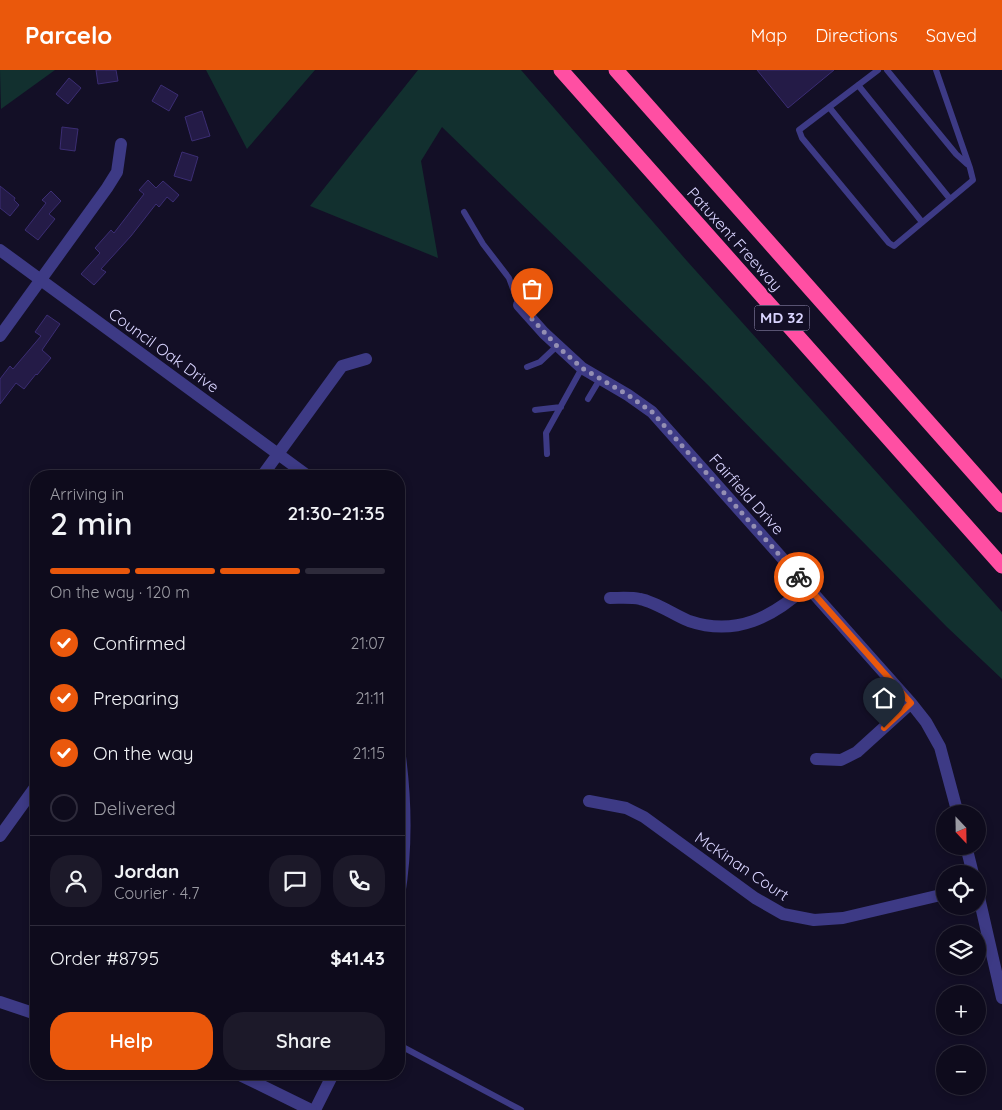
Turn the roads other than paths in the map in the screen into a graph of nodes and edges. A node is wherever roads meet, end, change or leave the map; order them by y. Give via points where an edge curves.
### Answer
1 (561, 70) edge
2 (616, 70) edge
3 (878, 70) edge
4 (887, 70) edge
5 (936, 70) edge
6 (858, 85) junction
7 (829, 107) junction
8 (121, 144) dead end
9 (969, 165) junction
10 (950, 200) junction
11 (464, 212) dead end
12 (922, 222) junction
13 (0, 250) edge
14 (41, 280) junction
15 (519, 305) joint
16 (0, 336) edge
17 (557, 346) junction
18 (366, 359) dead end
19 (527, 368) dead end
20 (582, 368) junction
21 (600, 379) junction
22 (588, 399) dead end
23 (561, 407) junction
24 (535, 410) dead end
25 (279, 454) junction
26 (547, 454) dead end
27 (267, 470) edge
28 (300, 470) edge
29 (1002, 505) edge
30 (1002, 566) edge
31 (807, 586) junction
32 (610, 598) dead end
33 (911, 703) junction
34 (816, 759) dead end
35 (30, 794) edge
36 (589, 801) dead end
37 (956, 805) edge
38 (0, 836) edge
39 (936, 896) edge
40 (983, 915) edge
41 (1002, 998) edge
42 (0, 1002) edge
43 (30, 1012) edge
44 (405, 1048) edge
45 (250, 1080) edge
46 (330, 1080) edge
47 (311, 1110) edge
48 (315, 1110) edge
49 (521, 1110) edge

1 - 30 highway, Patuxent Freeway / MD 32
2 - 29 highway, Patuxent Freeway / MD 32
3 - 6 lane
4 - 9 lane via 956,154
5 - 9 lane
6 - 7 lane
6 - 10 lane
7 - 12 lane
7 - 12 lane via 799,130 802,138 889,243 894,246
8 - 14 street via 117,172
9 - 10 lane via 972,180
10 - 12 lane
11 - 15 lane via 509,278
13 - 14 street, Council Oak Drive
14 - 16 street
14 - 25 street, Council Oak Drive
15 - 17 street, Fairfield Drive
17 - 19 lane via 540,362
17 - 20 street, Fairfield Drive
18 - 25 street via 342,366
20 - 21 street, Fairfield Drive
20 - 23 lane
21 - 22 lane
21 - 31 street, Fairfield Drive via 652,412
23 - 24 lane
23 - 26 lane via 546,433
25 - 27 street
25 - 28 street, Council Oak Drive
31 - 32 street via 768,616 728,626 688,620 642,599
31 - 33 street, Fairfield Drive
33 - 34 street via 857,752 841,760
33 - 37 street, Fairfield Drive via 940,747
35 - 38 street
36 - 39 street, McKinan Court via 626,808 644,817 755,898 783,914 814,920 843,918
40 - 41 street
42 - 43 street
44 - 49 lane
45 - 47 street
46 - 48 street

